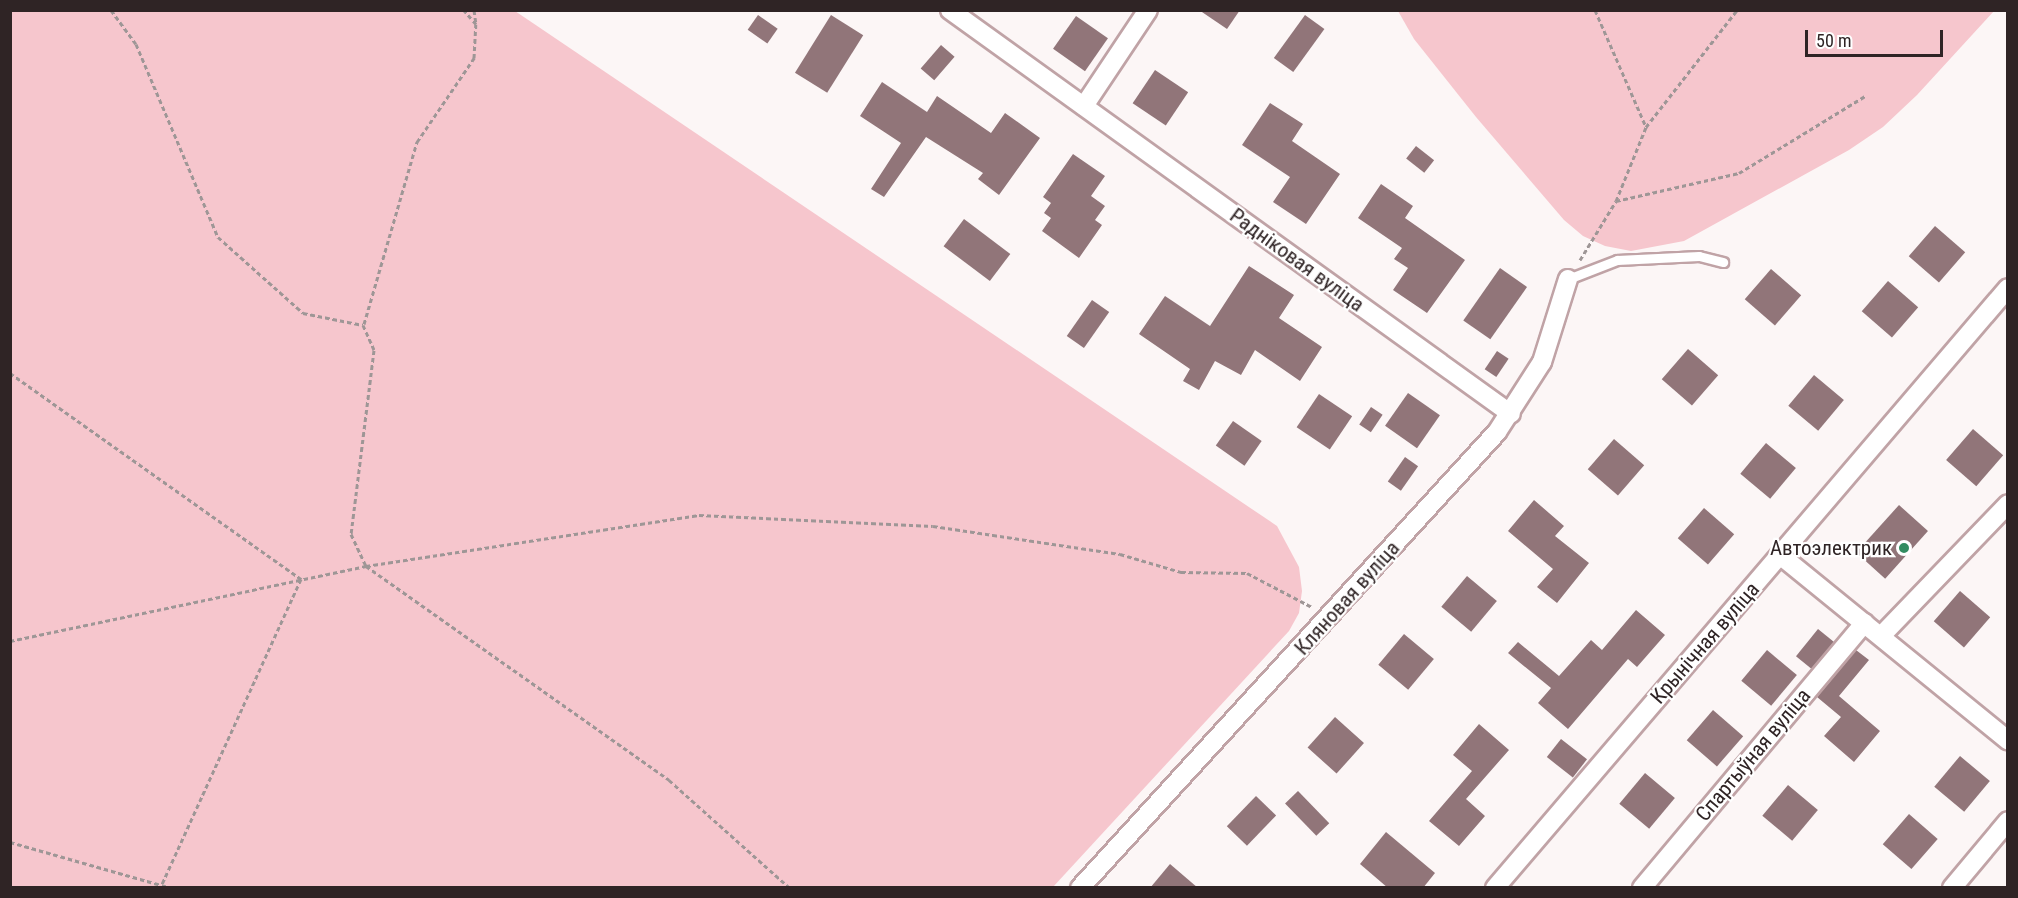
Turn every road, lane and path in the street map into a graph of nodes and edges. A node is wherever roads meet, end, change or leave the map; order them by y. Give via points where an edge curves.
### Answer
1 (111, 10) edge
2 (464, 10) edge
3 (474, 10) edge
4 (950, 10) edge
5 (1148, 10) edge
6 (1595, 10) edge
7 (1737, 10) edge
8 (476, 24) junction
9 (1865, 96) dead end
10 (1084, 106) junction
11 (1646, 127) junction
12 (1616, 201) junction
13 (1723, 262) dead end
14 (1568, 279) junction
15 (2007, 288) edge
16 (363, 325) junction
17 (10, 373) edge
18 (1511, 414) junction
19 (2007, 504) edge
20 (1780, 555) junction
21 (366, 566) junction
22 (301, 579) junction
23 (1331, 615) junction
24 (1864, 623) junction
25 (1881, 636) junction
26 (10, 641) edge
27 (2007, 740) edge
28 (2007, 821) edge
29 (10, 842) edge
30 (161, 886) edge
31 (172, 888) edge
32 (790, 888) edge
33 (1080, 888) edge
34 (1495, 888) edge
35 (1642, 888) edge
36 (1952, 888) edge

1 - 16 path via 136,44 218,237 303,313
2 - 8 path
3 - 8 path
4 - 10 street, Радніковая вуліца
5 - 10 street
6 - 11 path
7 - 11 path
8 - 16 path via 474,58 417,142
9 - 12 path via 1739,173
10 - 18 street, Радніковая вуліца
11 - 12 path
12 - 14 path
13 - 14 lane via 1699,256 1617,260
14 - 18 street, Кляновая вуліца via 1542,362
15 - 20 street, Крынічная вуліца
16 - 21 path via 374,350 351,534
17 - 22 path
18 - 23 street, Кляновая вуліца
19 - 25 street
20 - 24 street
20 - 34 street, Крынічная вуліца
21 - 22 path
21 - 23 path via 699,515 933,526 1120,554 1181,572 1247,573 1278,592
21 - 32 path via 669,780
22 - 26 path
22 - 30 path
23 - 33 street, Кляновая вуліца
24 - 25 street
24 - 35 street, Спартыўная вуліца
25 - 27 street
28 - 36 street
29 - 30 path
30 - 31 path

